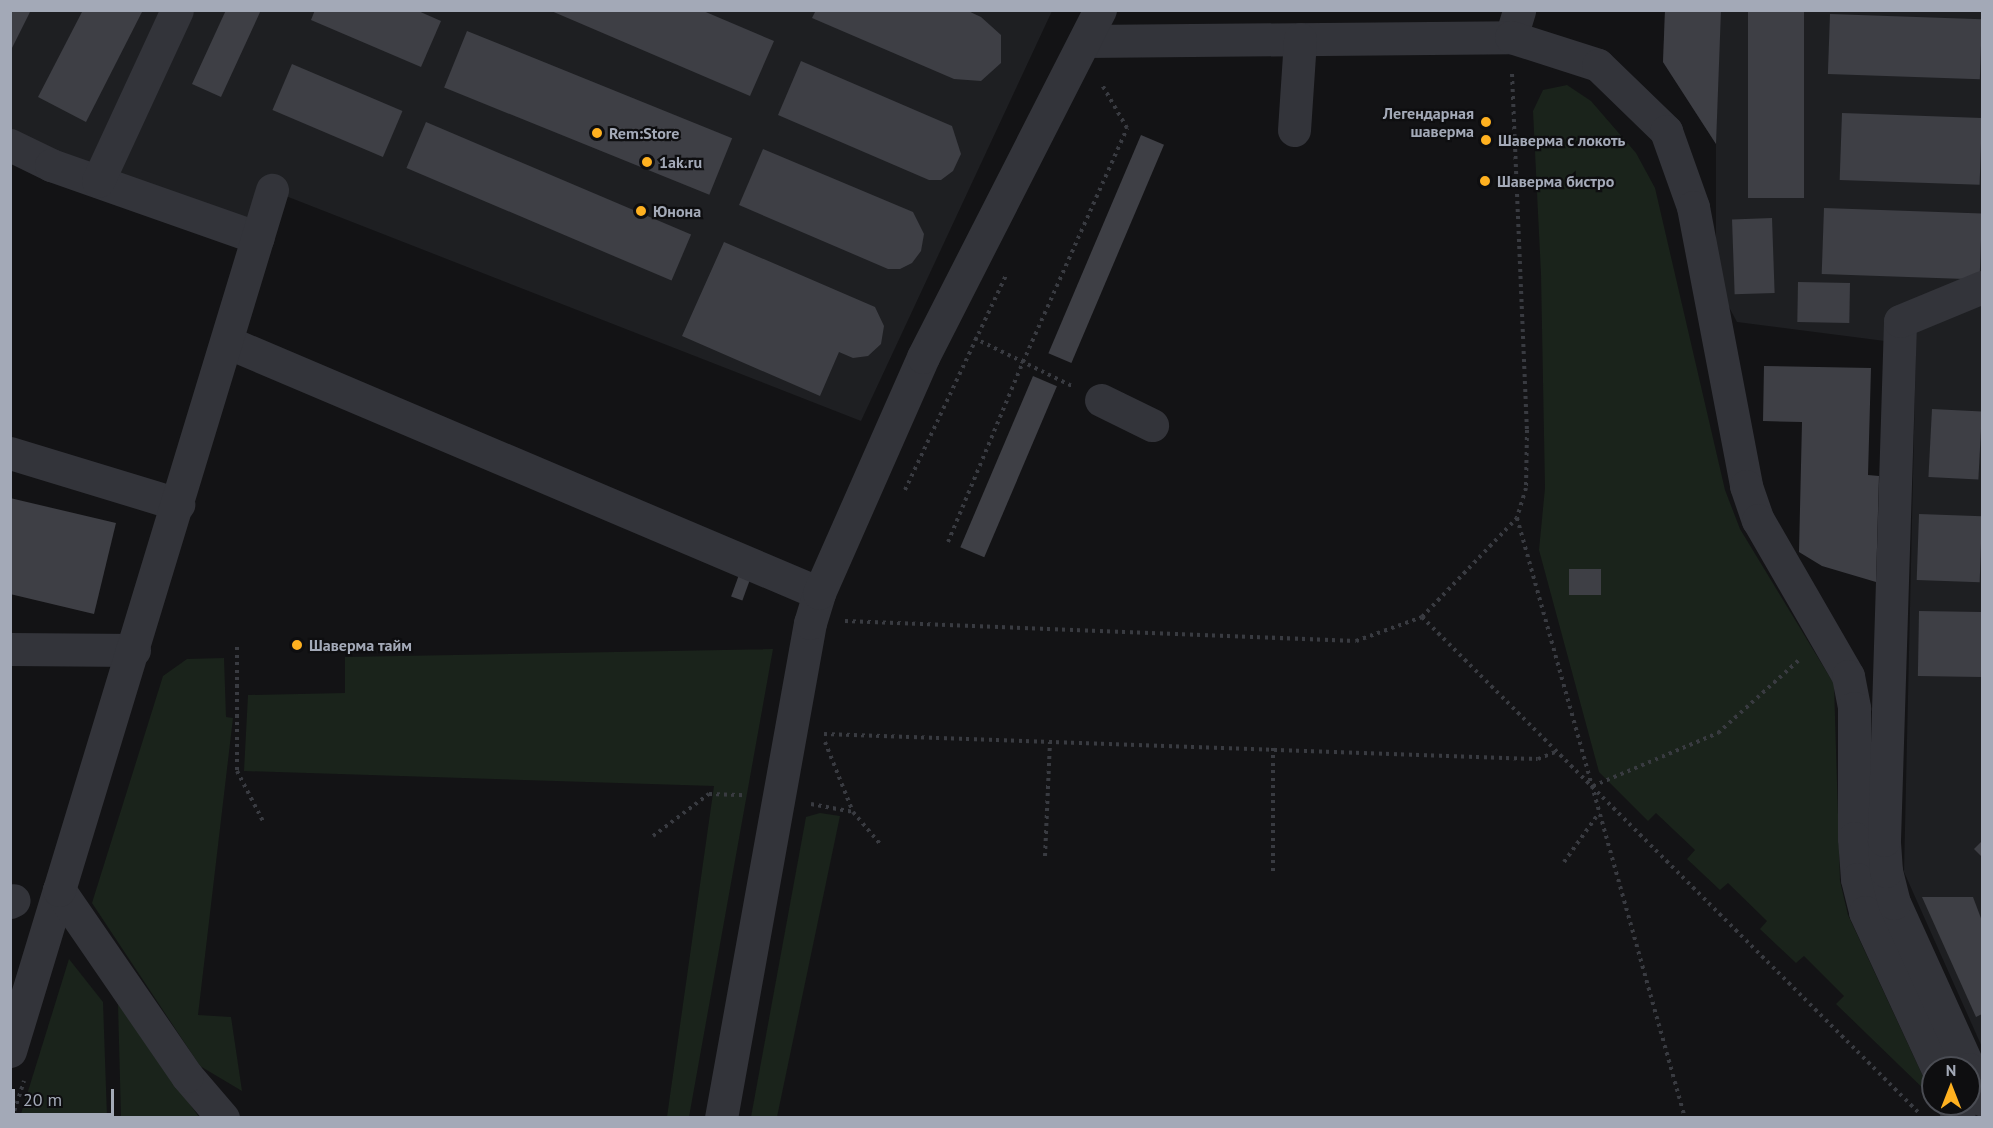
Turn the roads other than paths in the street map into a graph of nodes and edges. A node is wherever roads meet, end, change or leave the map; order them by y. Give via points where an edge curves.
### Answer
1 (177, 10) edge
2 (1100, 10) edge
3 (1515, 24) edge
4 (1300, 39) junction
5 (1085, 42) junction
6 (1294, 130) dead end
7 (10, 145) edge
8 (98, 181) junction
9 (272, 190) dead end
10 (258, 238) junction
11 (1983, 287) edge
12 (227, 342) junction
13 (1101, 400) dead end
14 (1152, 425) dead end
15 (10, 453) edge
16 (178, 504) junction
17 (819, 593) junction
18 (10, 649) edge
19 (134, 650) junction
20 (59, 890) junction
21 (10, 1051) edge
22 (1931, 1056) edge
23 (1964, 1056) edge
24 (223, 1118) edge
25 (721, 1118) edge

1 - 8 street
2 - 5 street
3 - 4 street
3 - 22 street via 1598,65 1666,131 1693,207 1746,486 1758,519 1848,676 1854,708 1857,879 1865,912
4 - 5 street
4 - 6 street
5 - 17 street via 941,322
7 - 8 street
8 - 10 street
9 - 10 street
10 - 12 street
11 - 23 street via 1900,321 1884,840 1894,903
12 - 16 street
12 - 17 street
13 - 14 street
15 - 16 street
16 - 19 street
17 - 25 street via 810,623
18 - 19 street
19 - 20 street
20 - 21 street
20 - 24 street via 187,1076

